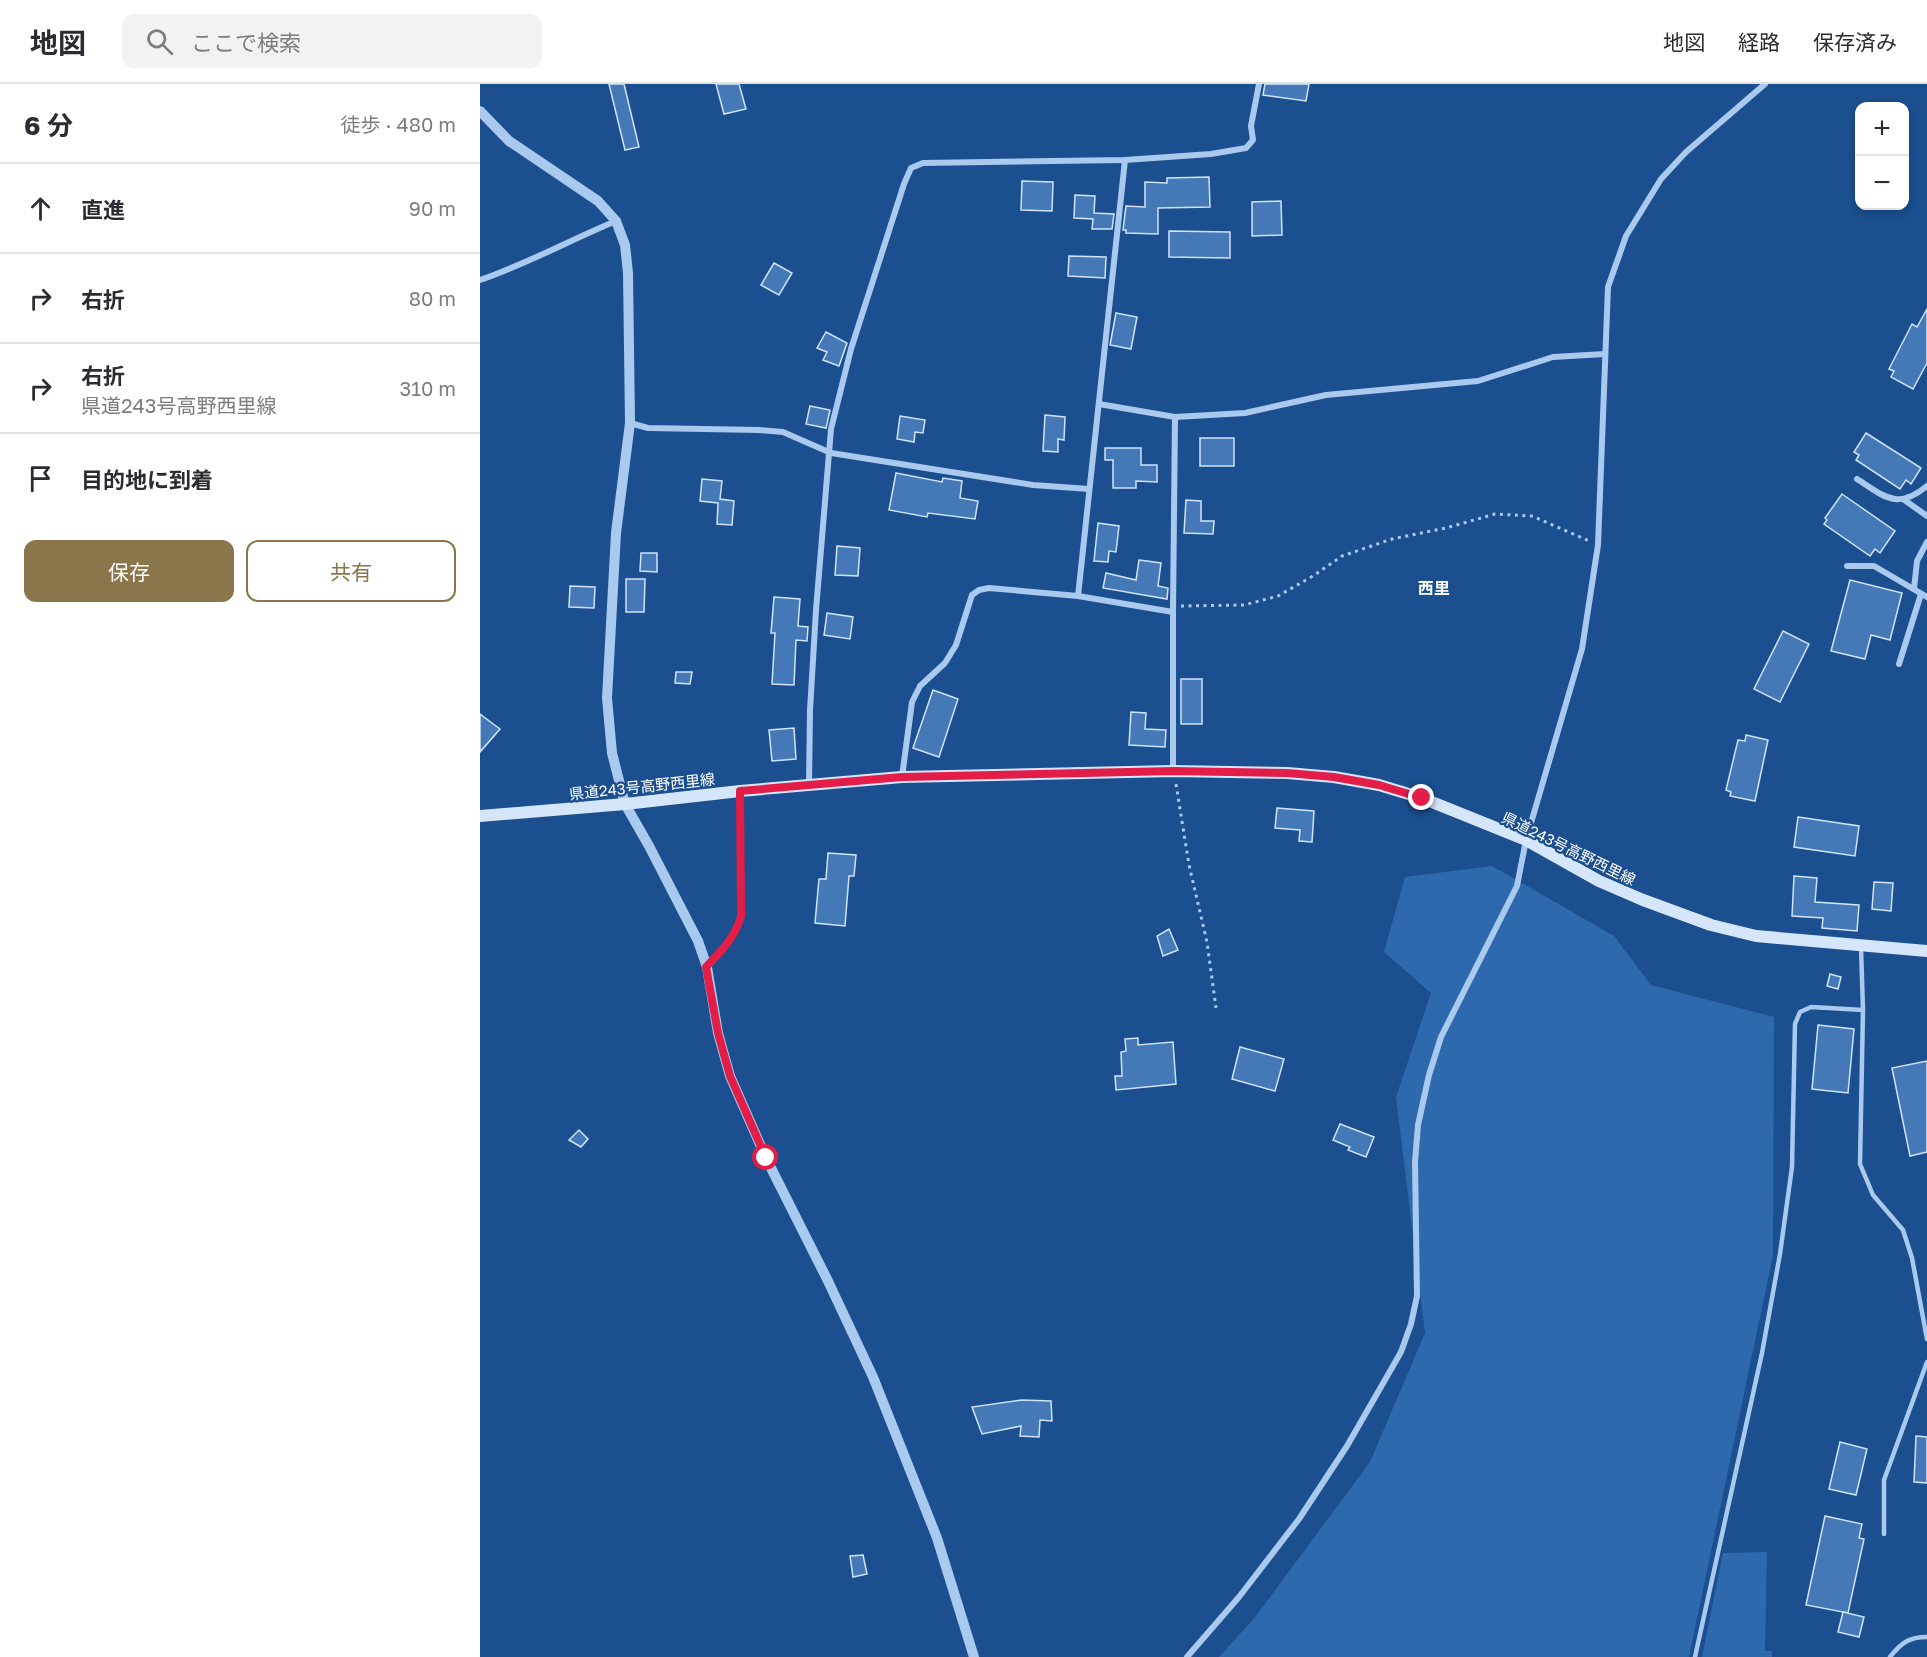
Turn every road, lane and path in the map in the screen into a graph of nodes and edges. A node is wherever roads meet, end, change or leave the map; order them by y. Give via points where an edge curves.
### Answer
1 (1259, 84) edge
2 (1765, 84) edge
3 (480, 111) edge
4 (1125, 160) junction
5 (616, 220) junction
6 (480, 280) edge
7 (1605, 354) junction
8 (1099, 404) junction
9 (1175, 417) junction
10 (630, 423) junction
11 (831, 453) junction
12 (1857, 479) dead end
13 (1927, 486) edge
14 (1089, 489) junction
15 (1903, 499) junction
16 (1927, 516) edge
17 (1927, 542) edge
18 (1598, 545) junction
19 (1847, 566) dead end
20 (1914, 589) junction
21 (1924, 595) edge
22 (1078, 596) junction
23 (1173, 609) junction
24 (1899, 664) dead end
25 (1173, 771) junction
26 (902, 777) junction
27 (809, 785) junction
28 (740, 791) junction
29 (625, 804) junction
30 (480, 816) edge
31 (1526, 840) junction
32 (1861, 946) junction
33 (1927, 951) edge
34 (706, 967) junction
35 (1216, 1008) dead end
36 (1863, 1010) junction
37 (1927, 1339) edge
38 (1927, 1362) edge
39 (1884, 1534) dead end
40 (1927, 1637) edge
41 (974, 1657) edge
42 (1187, 1657) edge
43 (1695, 1657) edge
44 (1890, 1657) edge

1 - 4 street via 1251,126 1253,140 1246,148
2 - 7 street via 1686,152 1661,179 1626,236 1608,287
3 - 5 street via 508,141 598,201
4 - 8 street
4 - 11 street via 923,164 911,168 850,349 831,429
5 - 6 street
5 - 10 street via 625,245 628,273
7 - 9 street via 1553,357 1478,381 1326,395 1245,413
7 - 18 street
8 - 9 street
8 - 14 street
9 - 23 street
10 - 11 street via 648,428 783,432
10 - 29 street via 616,533 607,698 612,753
11 - 14 street via 1033,485
11 - 27 street via 815,621
12 - 15 street via 1889,500
13 - 15 street
14 - 22 street
15 - 16 street
17 - 20 street via 1917,561
18 - 23 path via 1532,516 1495,514 1392,539 1342,556 1278,596 1244,605
18 - 31 street via 1582,649
19 - 20 street via 1874,566
20 - 21 street
21 - 24 street
22 - 23 street
22 - 26 street via 989,588 972,595 956,645 945,663 920,686 912,702
23 - 25 street
25 - 26 main road, 県道243号高野西里線
25 - 31 main road, 県道243号高野西里線 via 1287,773 1379,785
25 - 35 path
26 - 27 main road, 県道243号高野西里線
27 - 28 main road, 県道243号高野西里線
28 - 29 main road, 県道243号高野西里線
28 - 34 street via 741,916 737,931
29 - 30 main road, 県道243号高野西里線
29 - 34 street via 698,941
31 - 32 main road, 県道243号高野西里線 via 1599,881 1701,922 1756,936
31 - 42 street via 1517,886 1441,1037 1429,1075 1415,1162 1416,1296 1401,1352 1299,1519
32 - 33 main road, 県道243号高野西里線
32 - 36 lane
34 - 41 street via 730,1076 873,1377 937,1538
36 - 37 lane via 1860,1164 1873,1195 1903,1230
36 - 43 lane via 1811,1007 1800,1012 1795,1024 1792,1167 1780,1254
38 - 39 lane via 1884,1480
40 - 44 lane via 1902,1642

